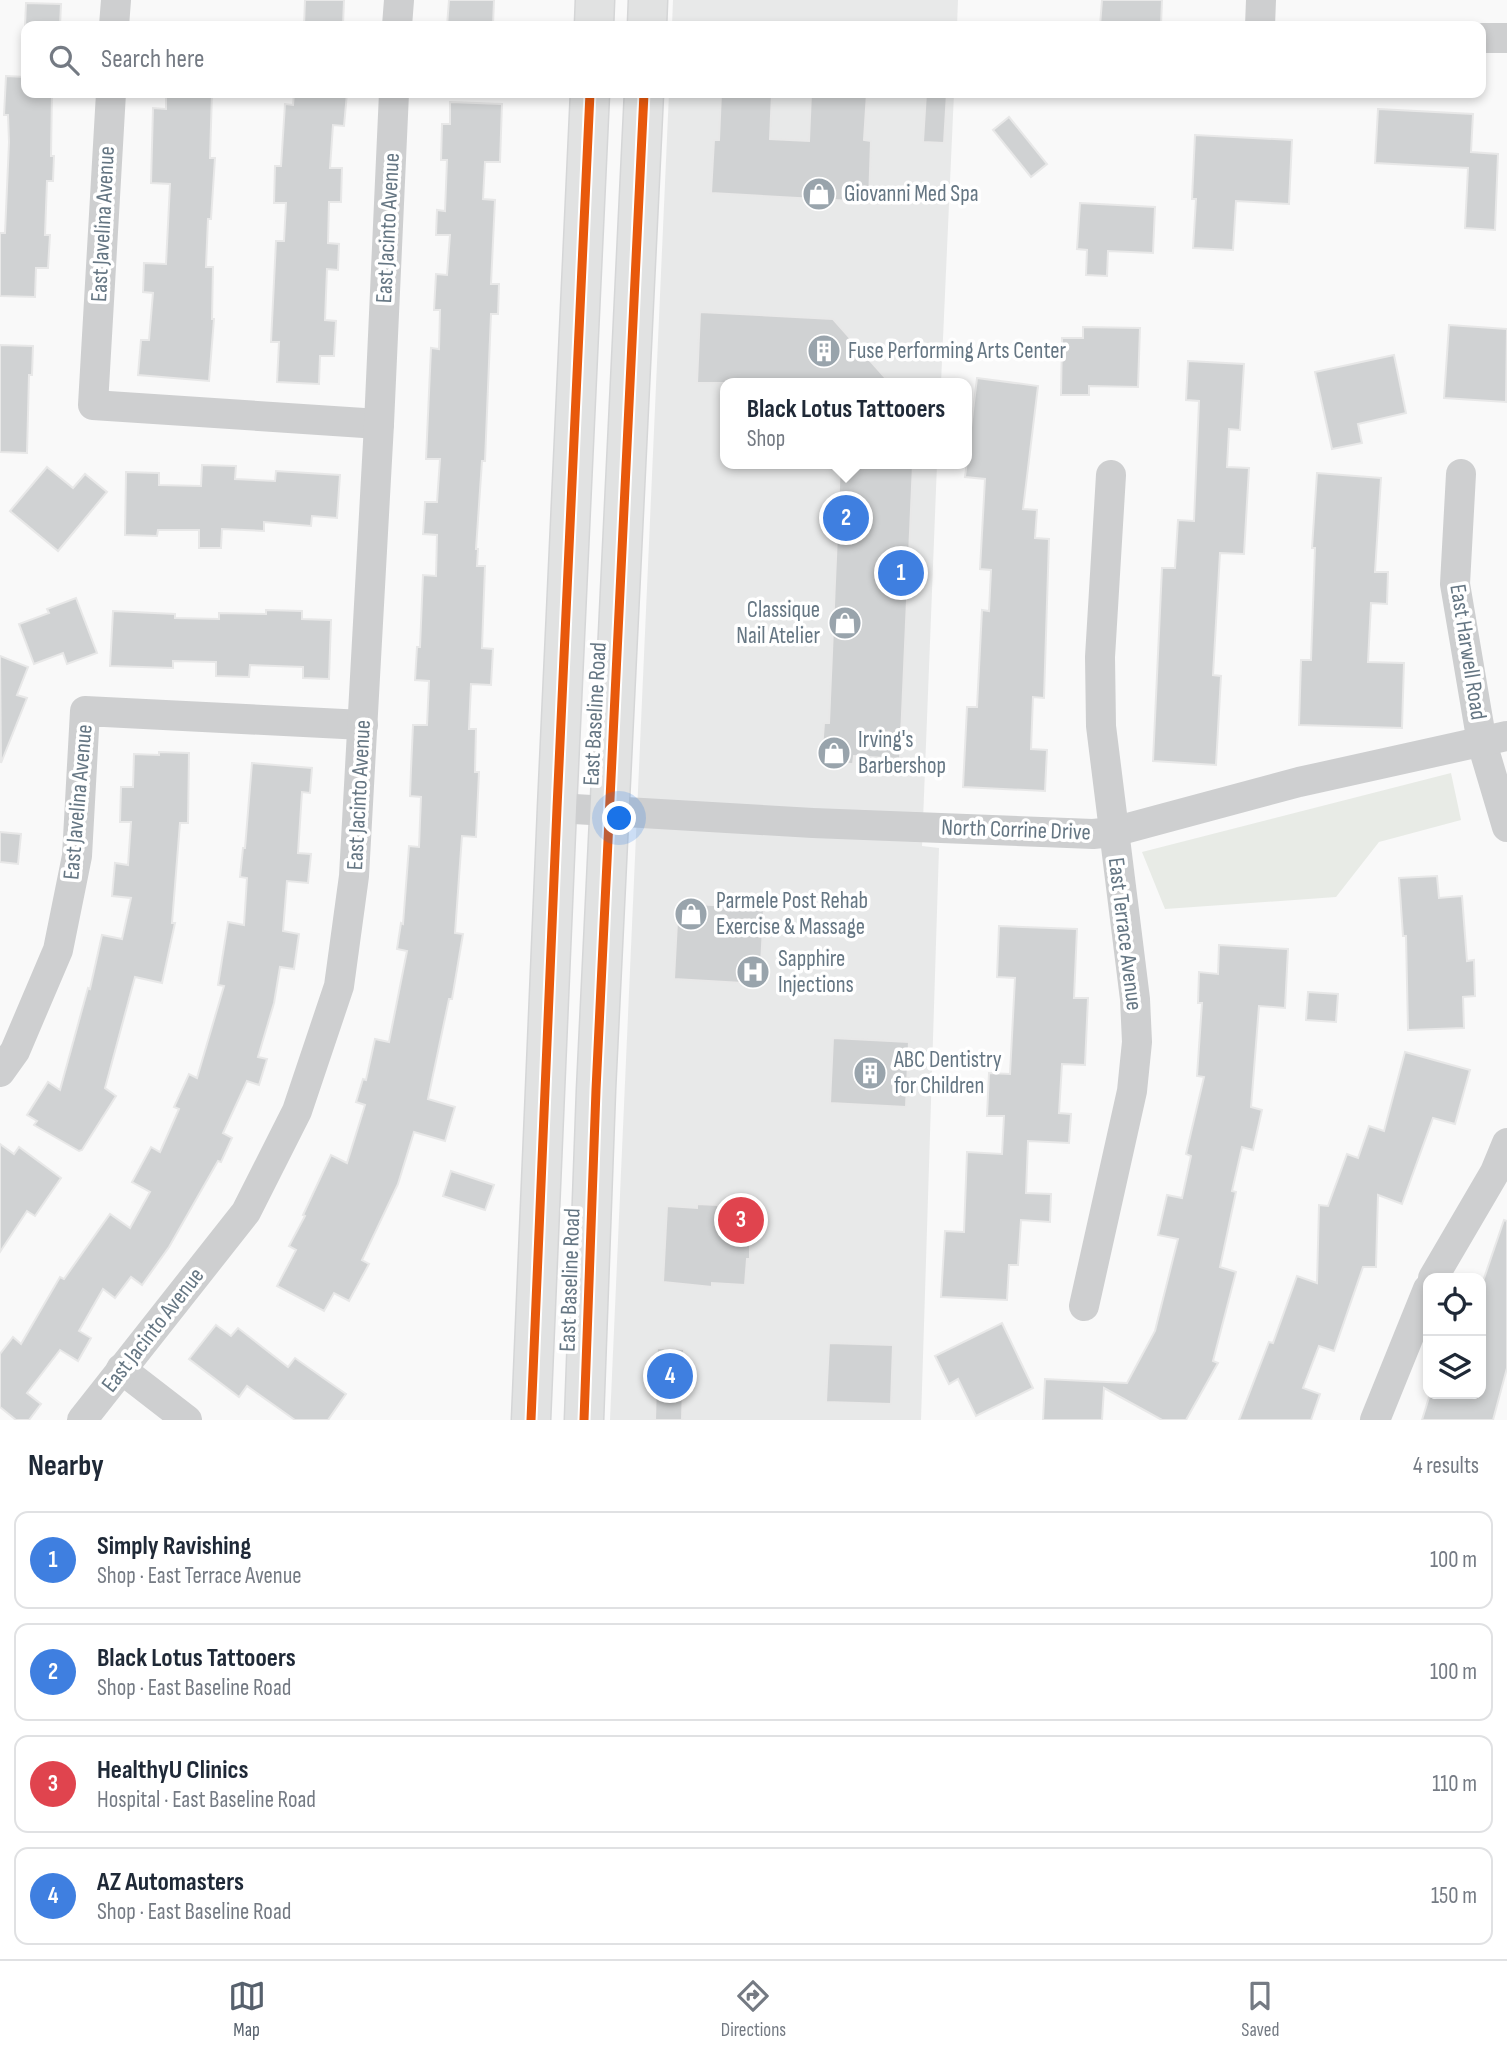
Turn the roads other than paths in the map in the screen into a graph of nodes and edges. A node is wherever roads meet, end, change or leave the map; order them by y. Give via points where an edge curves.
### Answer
1 (116, 0) edge
2 (399, 0) edge
3 (595, 0) edge
4 (648, 0) edge
5 (1261, 0) edge
6 (114, 21) edge
7 (397, 21) edge
8 (594, 21) edge
9 (647, 21) edge
10 (1259, 21) edge
11 (1486, 38) edge
12 (1507, 38) edge
13 (111, 98) edge
14 (394, 98) edge
15 (590, 98) edge
16 (644, 98) edge
17 (379, 425) junction
18 (1461, 474) dead end
19 (1111, 475) dead end
20 (363, 725) junction
21 (1494, 740) edge
22 (557, 808) junction
23 (610, 811) junction
24 (1507, 827) edge
25 (1112, 832) junction
26 (0, 1072) edge
27 (1507, 1143) edge
28 (1501, 1174) edge
29 (1436, 1273) edge
30 (1423, 1301) edge
31 (1084, 1306) dead end
32 (121, 1369) junction
33 (82, 1420) edge
34 (187, 1420) edge
35 (531, 1420) edge
36 (584, 1420) edge
37 (1375, 1420) edge

1 - 6 street
2 - 7 street
3 - 8 main road
4 - 9 main road
5 - 10 street
11 - 12 street
13 - 17 street, East Javelina Avenue via 93,405
14 - 17 street, East Jacinto Avenue
15 - 22 main road, East Baseline Road
16 - 23 main road, East Baseline Road
17 - 20 street, East Jacinto Avenue
18 - 21 street, East Harwell Road via 1455,584
19 - 25 street, East Terrace Avenue via 1100,671
20 - 26 street, East Javelina Avenue via 85,711 78,856 58,950 15,1051
20 - 32 street, East Jacinto Avenue via 354,876 339,986 297,1111 246,1212
21 - 24 street, East Harwell Road
21 - 25 street, North Corrine Drive via 1299,782
22 - 23 street, North Corrine Drive
22 - 35 main road, East Baseline Road
23 - 25 street, North Corrine Drive via 1065,835
23 - 36 main road, East Baseline Road
25 - 31 street, East Terrace Avenue via 1137,1042 1132,1091
27 - 28 street
28 - 29 street
30 - 37 street
32 - 33 street, East Jacinto Avenue
32 - 34 street

